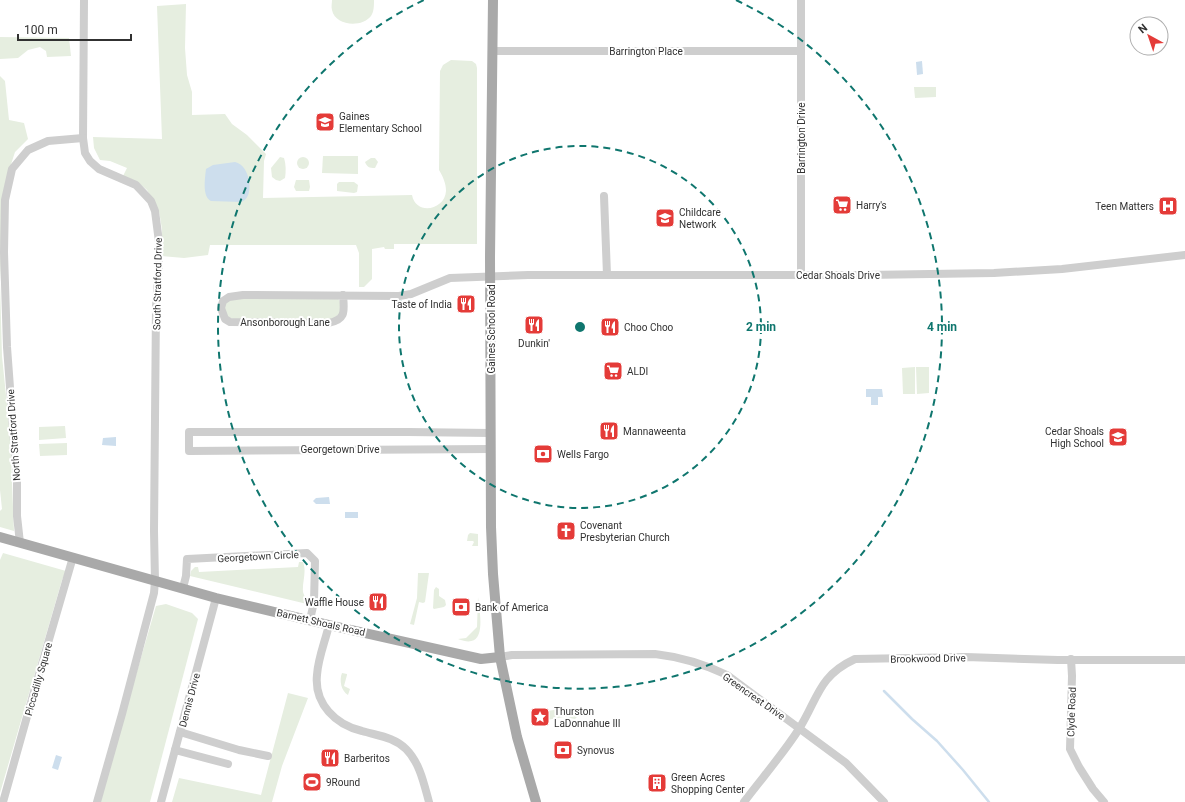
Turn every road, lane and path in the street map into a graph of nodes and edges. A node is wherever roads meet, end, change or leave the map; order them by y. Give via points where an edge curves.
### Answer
1 (84, 0) edge
2 (493, 0) edge
3 (801, 0) edge
4 (492, 51) junction
5 (801, 51) junction
6 (83, 138) junction
7 (604, 196) dead end
8 (1185, 255) edge
9 (491, 276) junction
10 (607, 276) junction
11 (802, 276) junction
12 (343, 295) junction
13 (491, 433) junction
14 (491, 449) junction
15 (0, 537) edge
16 (20, 543) junction
17 (73, 557) junction
18 (155, 581) junction
19 (183, 588) junction
20 (216, 598) junction
21 (310, 620) junction
22 (329, 625) junction
23 (500, 657) junction
24 (1071, 659) junction
25 (1185, 660) edge
26 (799, 729) junction
27 (180, 732) junction
28 (175, 750) junction
29 (268, 756) dead end
30 (228, 764) dead end
31 (3, 802) edge
32 (97, 802) edge
33 (161, 802) edge
34 (429, 802) edge
35 (536, 802) edge
36 (744, 802) edge
37 (884, 802) edge
38 (1104, 802) edge

1 - 6 street, South Stratford Drive
2 - 4 main road, Gaines School Road
3 - 5 street, Barrington Drive
4 - 5 street, Barrington Place
4 - 9 main road, Gaines School Road
5 - 11 street, Barrington Drive
6 - 16 street, North Stratford Drive via 48,141 28,150 12,169 5,200 7,347
6 - 18 street, South Stratford Drive via 85,153 90,161 99,169 136,186 151,201 155,211 159,242 156,307
7 - 10 street
8 - 11 street, Cedar Shoals Drive via 1062,269 994,273
9 - 10 street, Cedar Shoals Drive
9 - 12 street, Ansonborough Lane via 450,278 411,294 399,296
9 - 13 main road, Gaines School Road
10 - 11 street, Cedar Shoals Drive
12 - 12 street, Ansonborough Lane via 344,310 341,318 328,323 230,322 221,308 223,301 229,297 243,295
13 - 14 main road, Gaines School Road
13 - 14 street, Georgetown Drive via 190,432 189,451
14 - 23 main road, Gaines School Road via 492,549
15 - 16 main road, Barnett Shoals Road
16 - 17 main road, Barnett Shoals Road
17 - 18 main road, Barnett Shoals Road
17 - 31 street, Piccadilly Square
18 - 19 main road, Barnett Shoals Road
18 - 32 street via 154,593
19 - 20 main road, Barnett Shoals Road
19 - 21 street, Georgetown Circle via 187,559 307,554 315,561 314,602
20 - 21 main road, Barnett Shoals Road
20 - 27 street, Dennis Drive
21 - 22 main road, Barnett Shoals Road
22 - 23 main road, Barnett Shoals Road via 481,659
22 - 34 street via 317,676 317,688 323,705 346,726 385,736 407,750 418,767
23 - 26 street, Greencrest Drive via 587,654 674,656 709,666 727,675
23 - 35 main road via 517,737
24 - 25 street, Brookwood Drive
24 - 26 street, Brookwood Drive via 855,659 842,665 824,682
24 - 38 street, Clyde Road via 1070,748 1093,790
26 - 36 street, Brookwood Drive
26 - 37 street, Greencrest Drive via 846,763
27 - 28 street, Dennis Drive
27 - 29 street
28 - 30 street
28 - 33 street, Dennis Drive

